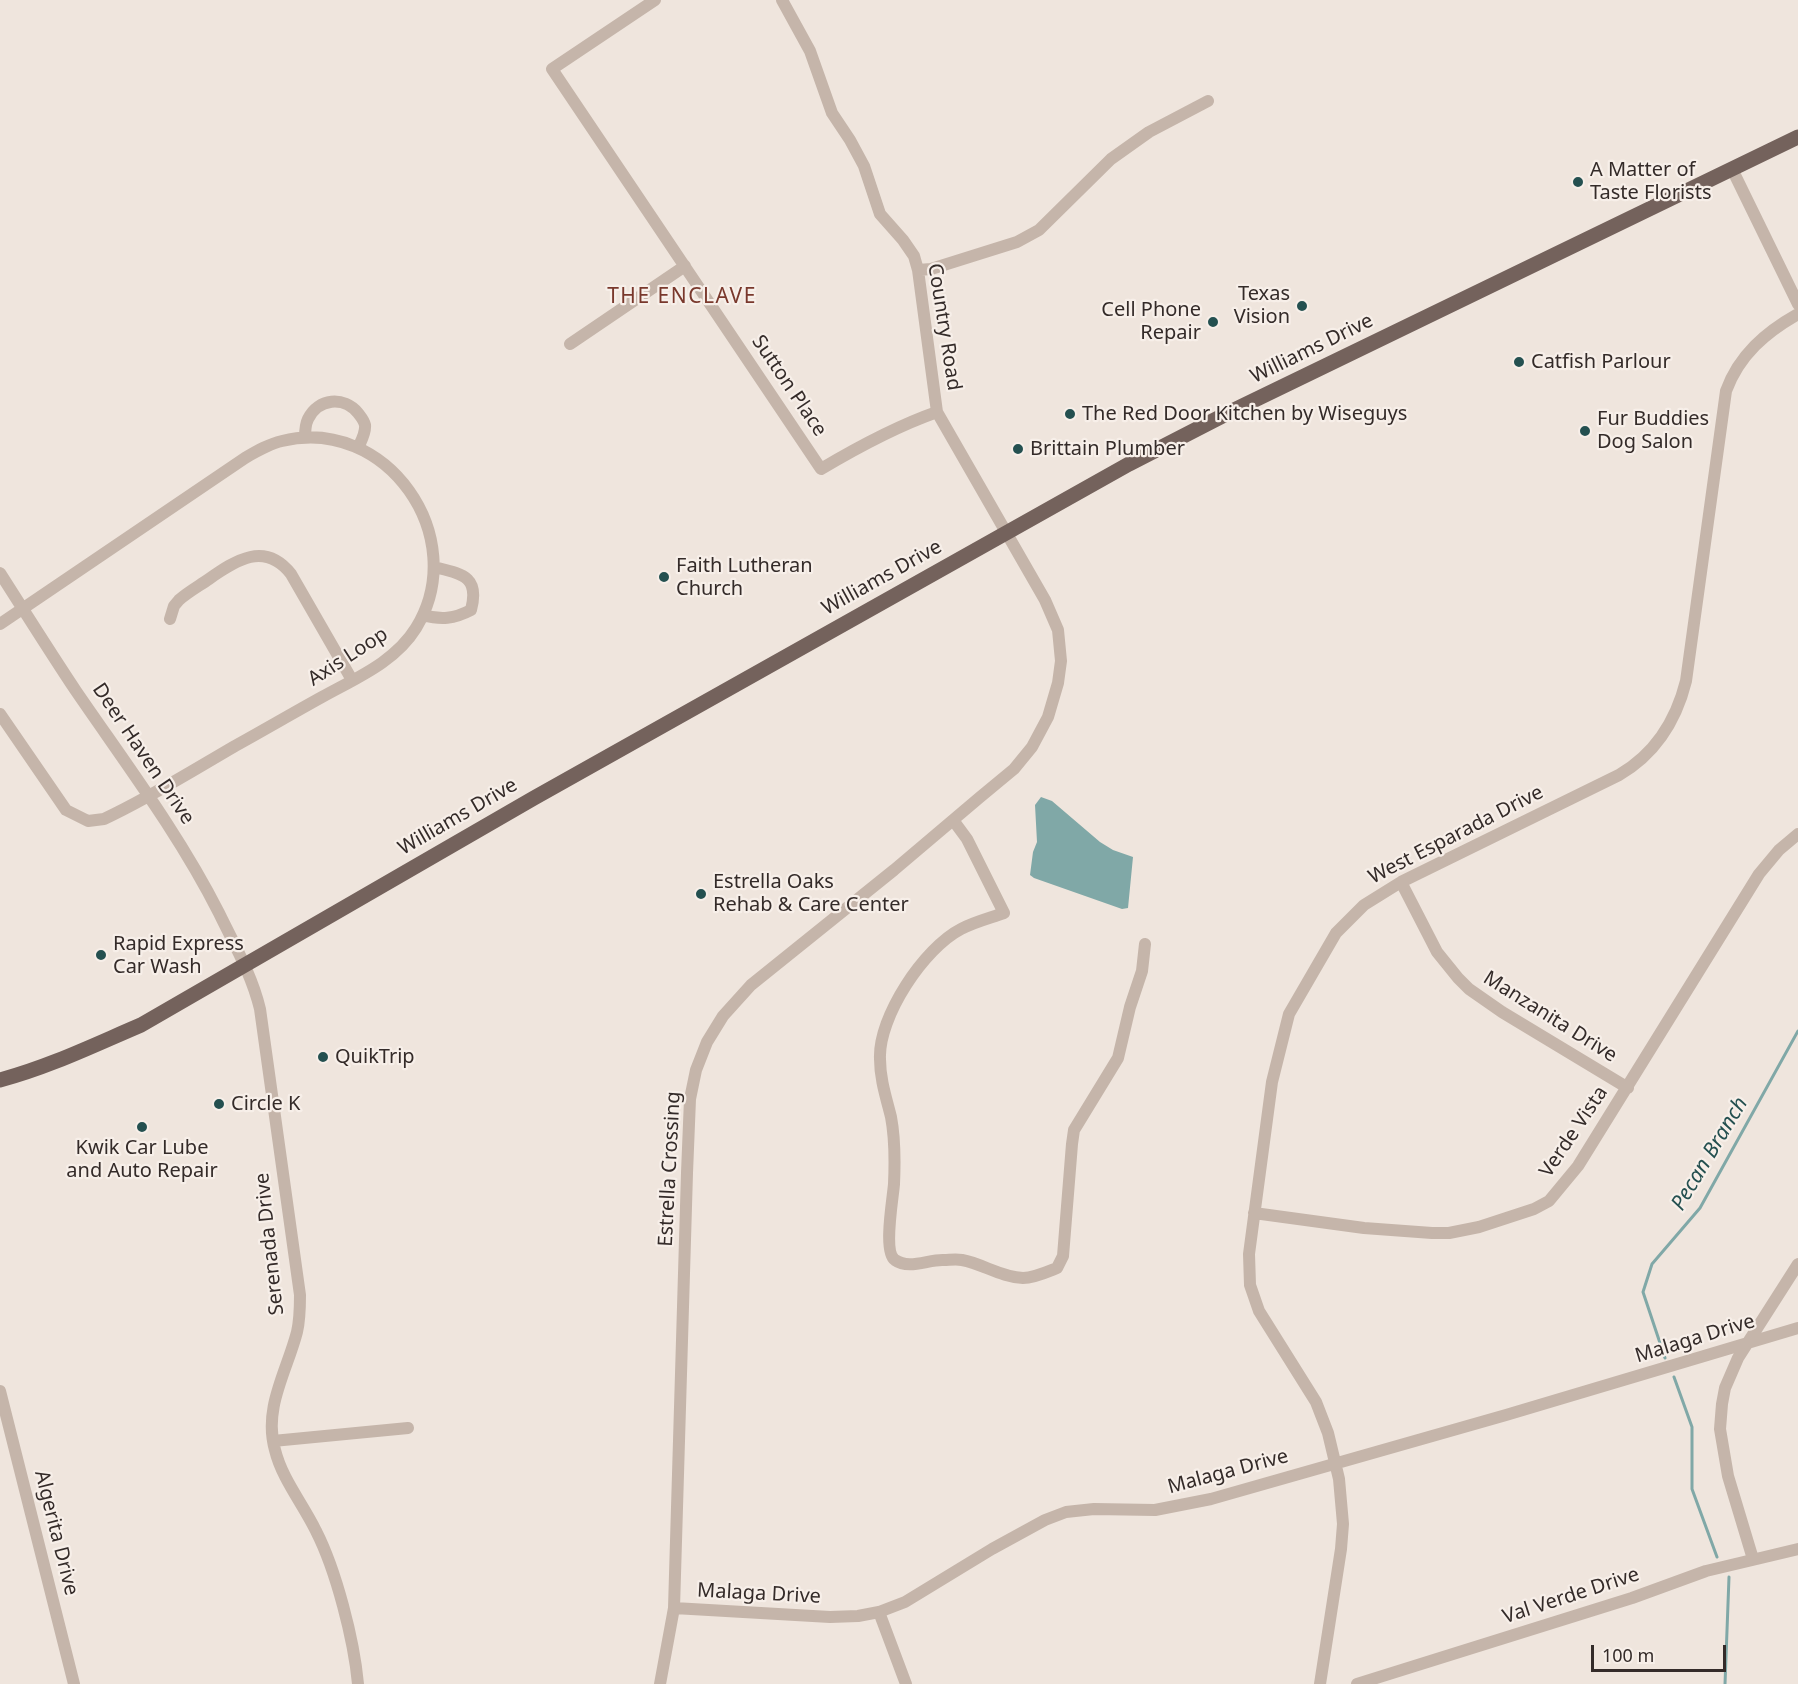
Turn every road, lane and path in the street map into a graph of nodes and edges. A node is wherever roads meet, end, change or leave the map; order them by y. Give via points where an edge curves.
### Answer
1 (655, 0) edge
2 (782, 0) edge
3 (1208, 101) dead end
4 (1798, 137) edge
5 (1732, 169) junction
6 (685, 267) junction
7 (918, 270) junction
8 (1798, 304) edge
9 (1798, 314) edge
10 (570, 344) dead end
11 (938, 412) junction
12 (305, 438) junction
13 (358, 448) junction
14 (1006, 533) junction
15 (434, 567) junction
16 (0, 573) edge
17 (22, 608) junction
18 (423, 615) junction
19 (170, 620) dead end
20 (0, 624) edge
21 (352, 680) junction
22 (0, 714) edge
23 (149, 794) junction
24 (952, 820) junction
25 (1798, 834) edge
26 (1401, 882) junction
27 (1145, 944) dead end
28 (244, 964) junction
29 (0, 1080) edge
30 (1628, 1088) junction
31 (1254, 1213) junction
32 (1798, 1264) edge
33 (1798, 1328) edge
34 (1748, 1343) junction
35 (0, 1391) edge
36 (408, 1428) dead end
37 (273, 1441) junction
38 (1336, 1464) junction
39 (1798, 1549) edge
40 (1754, 1559) junction
41 (675, 1608) junction
42 (879, 1612) junction
43 (74, 1684) edge
44 (358, 1684) edge
45 (660, 1684) edge
46 (906, 1684) edge
47 (1320, 1684) edge
48 (1357, 1684) edge

1 - 6 street, Sutton Place via 552,69
2 - 7 street, Country Road via 810,51 832,113 864,166 880,214 914,256
3 - 7 street via 1149,132 1110,160 1029,237
4 - 5 main road, Williams Drive
5 - 8 street
5 - 14 main road, Williams Drive via 1232,411
6 - 10 street
6 - 11 street, Sutton Place via 821,469 849,452
7 - 11 street, Country Road
9 - 26 street, West Esparada Drive via 1756,343 1726,391 1686,680 1676,712 1660,739 1635,766 1619,775
11 - 14 street, Country Road
12 - 13 street, Axis Loop
12 - 13 street via 308,417 316,408 340,401 354,408 364,423
12 - 17 street, Axis Loop via 275,443 254,452
13 - 15 street, Axis Loop via 397,476 416,502 430,532
14 - 24 street, Estrella Crossing via 1058,630 1058,683 1048,717 1032,747 1014,769
14 - 28 main road, Williams Drive
15 - 18 street, Axis Loop
15 - 18 street via 460,574 470,582 475,596 471,610 456,618
16 - 17 street, Deer Haven Drive
17 - 20 street, Axis Loop
17 - 23 street, Deer Haven Drive
18 - 21 street, Axis Loop via 396,652
19 - 21 street via 178,600 238,559 256,556 274,560 291,574
21 - 23 street, Axis Loop
22 - 23 street, Axis Loop via 71,814 88,821 104,819
23 - 28 street, Deer Haven Drive via 188,856
24 - 27 street via 971,845 1004,913 961,929 944,941 919,967 889,1017 880,1046 880,1061 894,1144 889,1242 895,1260 923,1264 939,1259 962,1260 1005,1276 1024,1278 1057,1268 1063,1256 1074,1130 1118,1058 1142,971
24 - 41 street, Estrella Crossing via 751,985 723,1016 696,1070 690,1099
25 - 30 street, Verde Vista via 1759,874
26 - 30 street, Manzanita Drive via 1437,952 1469,989
26 - 31 street, West Esparada Drive via 1364,905 1336,933 1289,1014 1272,1082
28 - 29 main road, Williams Drive via 141,1024 82,1052
28 - 37 street, Serenada Drive via 260,1009 300,1295 297,1331 273,1402
30 - 31 street, Verde Vista via 1558,1192 1549,1201 1518,1216 1464,1230 1432,1233
31 - 38 street, West Esparada Drive via 1249,1271 1254,1299 1316,1402
32 - 34 street
33 - 34 street, Malaga Drive
34 - 38 street, Malaga Drive
34 - 40 street via 1725,1388 1720,1429 1728,1476
35 - 43 street, Algerita Drive
36 - 37 street
37 - 44 street, Serenada Drive via 283,1472 327,1554
38 - 42 street, Malaga Drive via 1168,1509 1066,1512 992,1549 905,1602
38 - 47 street, West Esparada Drive via 1342,1543
39 - 40 street, Val Verde Drive
40 - 48 street, Val Verde Drive
41 - 42 street, Malaga Drive via 830,1617
41 - 45 street, Estrella Crossing
42 - 46 street

